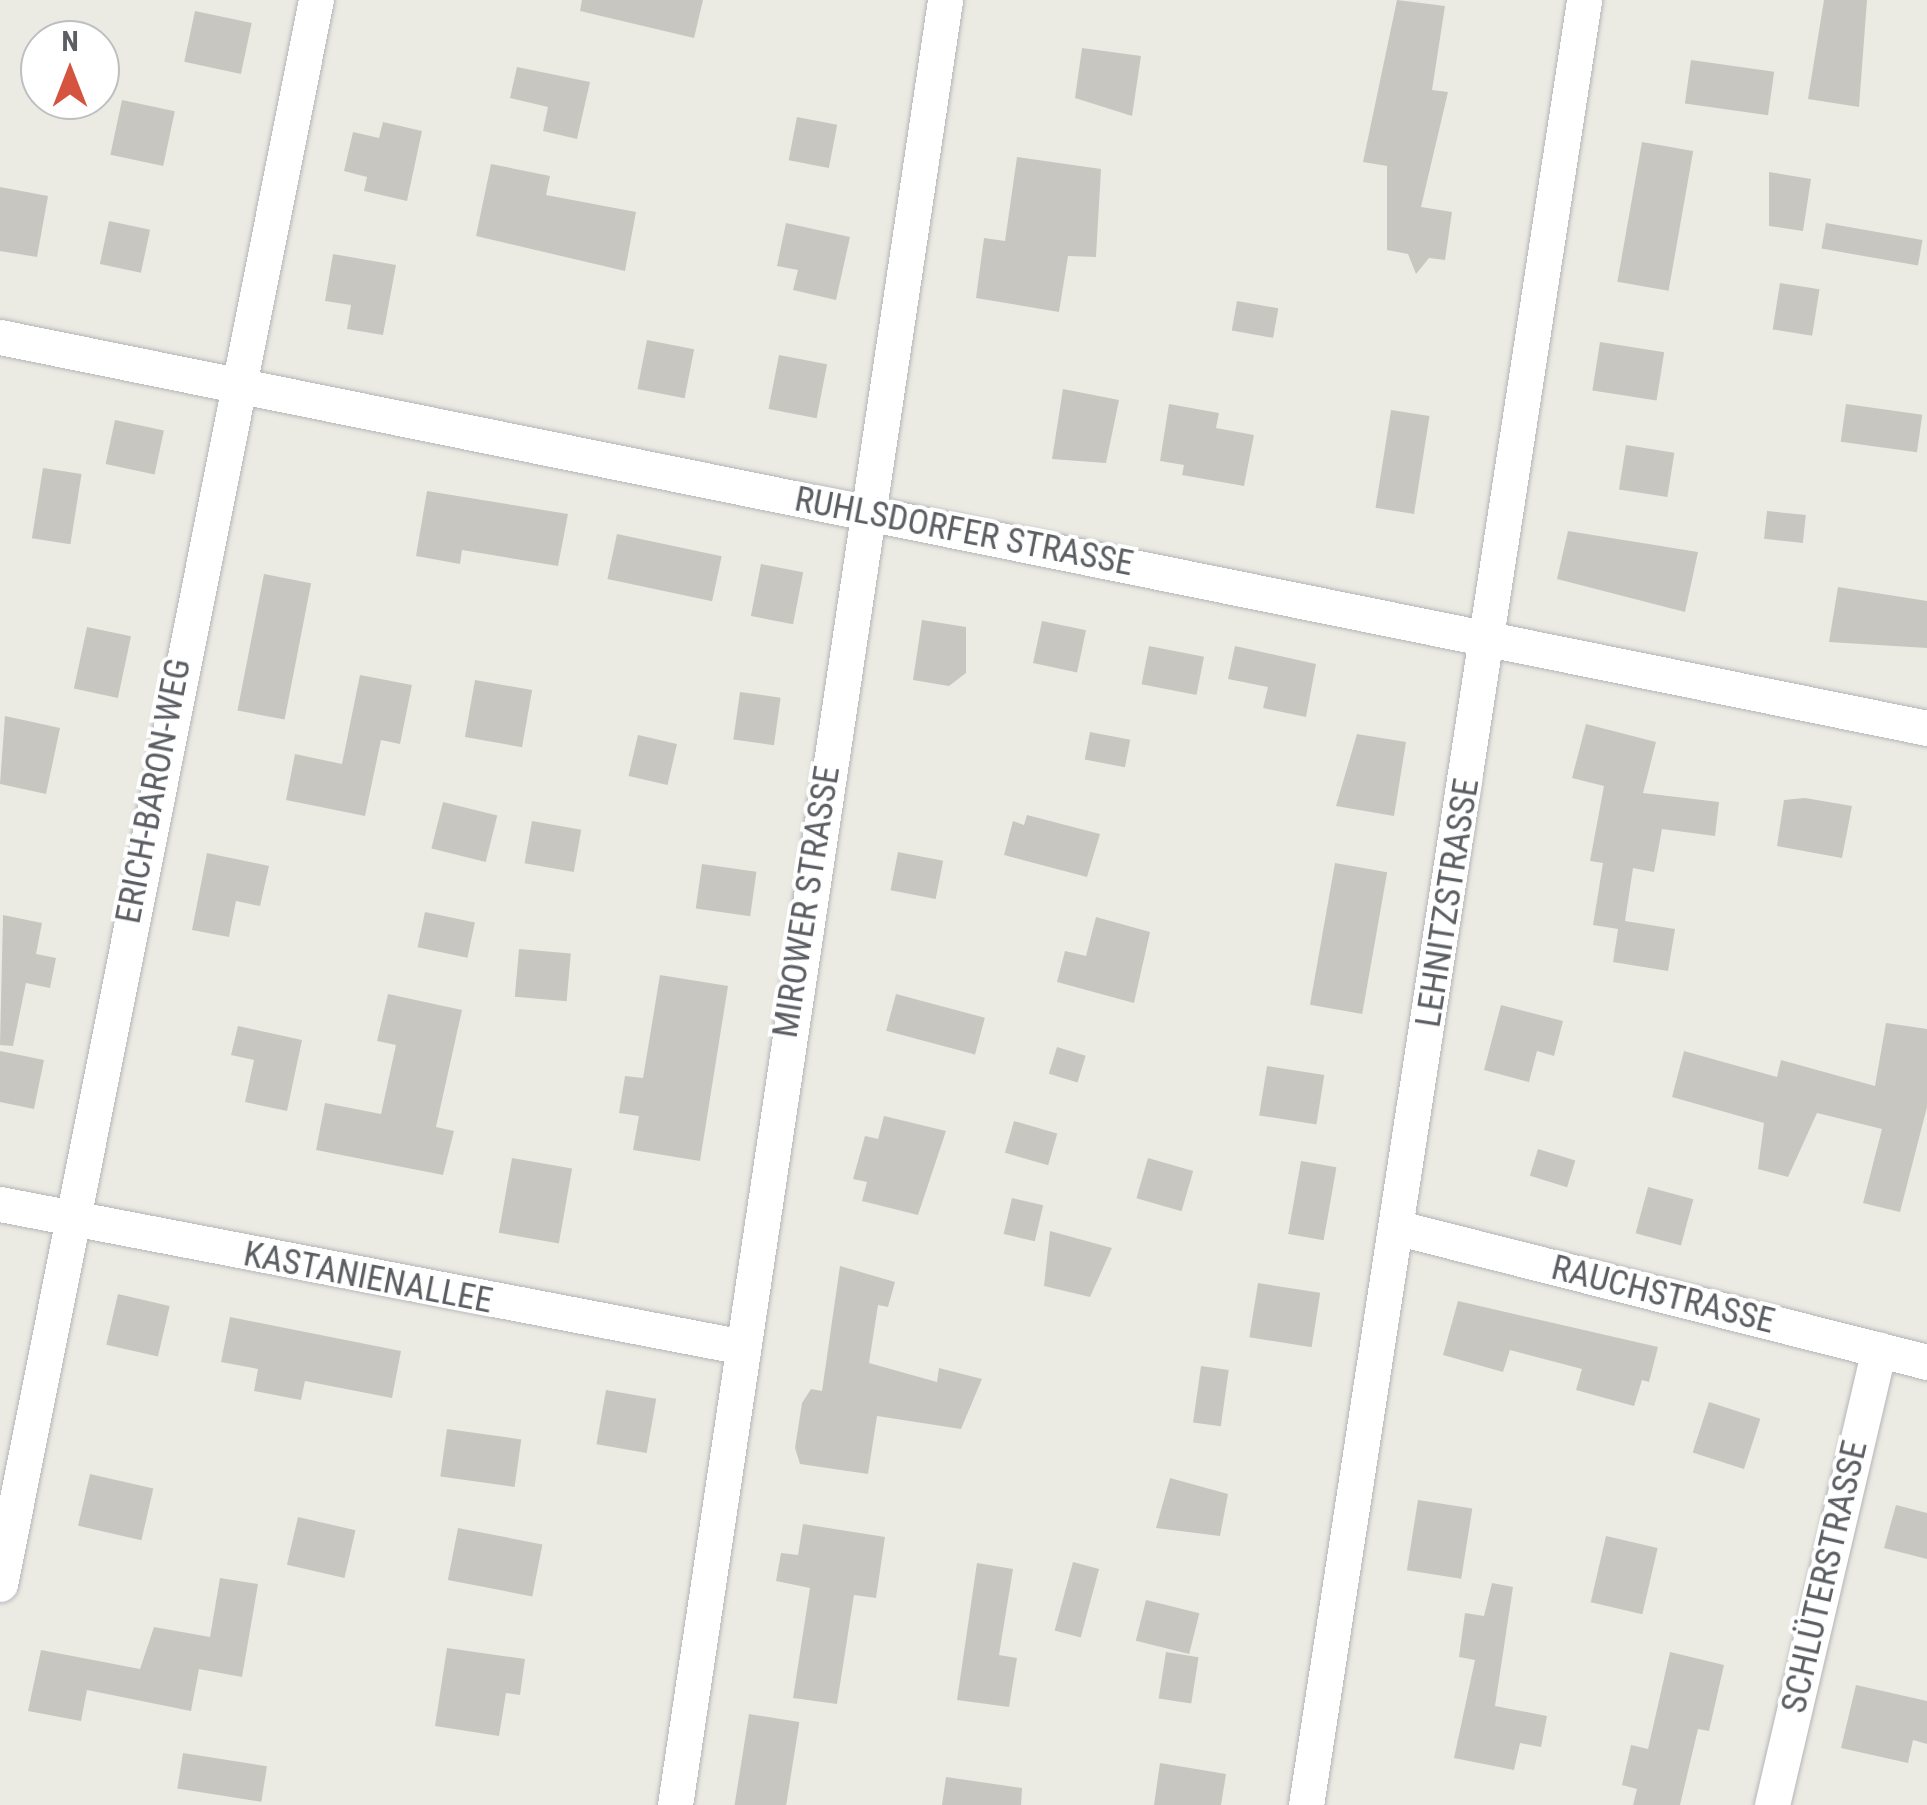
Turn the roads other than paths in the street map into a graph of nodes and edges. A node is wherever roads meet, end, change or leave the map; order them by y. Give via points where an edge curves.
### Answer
1 (316, 0) edge
2 (945, 0) edge
3 (1584, 0) edge
4 (0, 336) edge
5 (236, 386) junction
6 (868, 513) junction
7 (1488, 638) junction
8 (1927, 728) edge
9 (0, 1204) edge
10 (70, 1219) junction
11 (1398, 1228) junction
12 (738, 1346) junction
13 (1879, 1349) junction
14 (1927, 1362) edge
15 (0, 1584) edge
16 (675, 1805) edge
17 (1306, 1805) edge
18 (1772, 1805) edge

1 - 5 street, ERICH-BARON-WEG
2 - 6 street, MIROWER STRASSE
3 - 7 street, LEHNITZSTRASSE
4 - 5 street, RUHLSDORFER STRASSE
5 - 6 street, RUHLSDORFER STRASSE
5 - 10 street, ERICH-BARON-WEG
6 - 7 street, RUHLSDORFER STRASSE
6 - 12 street, MIROWER STRASSE
7 - 8 street, RUHLSDORFER STRASSE
7 - 11 street, LEHNITZSTRASSE
9 - 10 street, KASTANIENALLEE
10 - 12 street, KASTANIENALLEE
10 - 15 street, ERICH-BARON-WEG
11 - 13 street, RAUCHSTRASSE
11 - 17 street, LEHNITZSTRASSE
12 - 16 street, MIROWER STRASSE
13 - 14 street, RAUCHSTRASSE
13 - 18 street, SCHLÜTERSTRASSE

